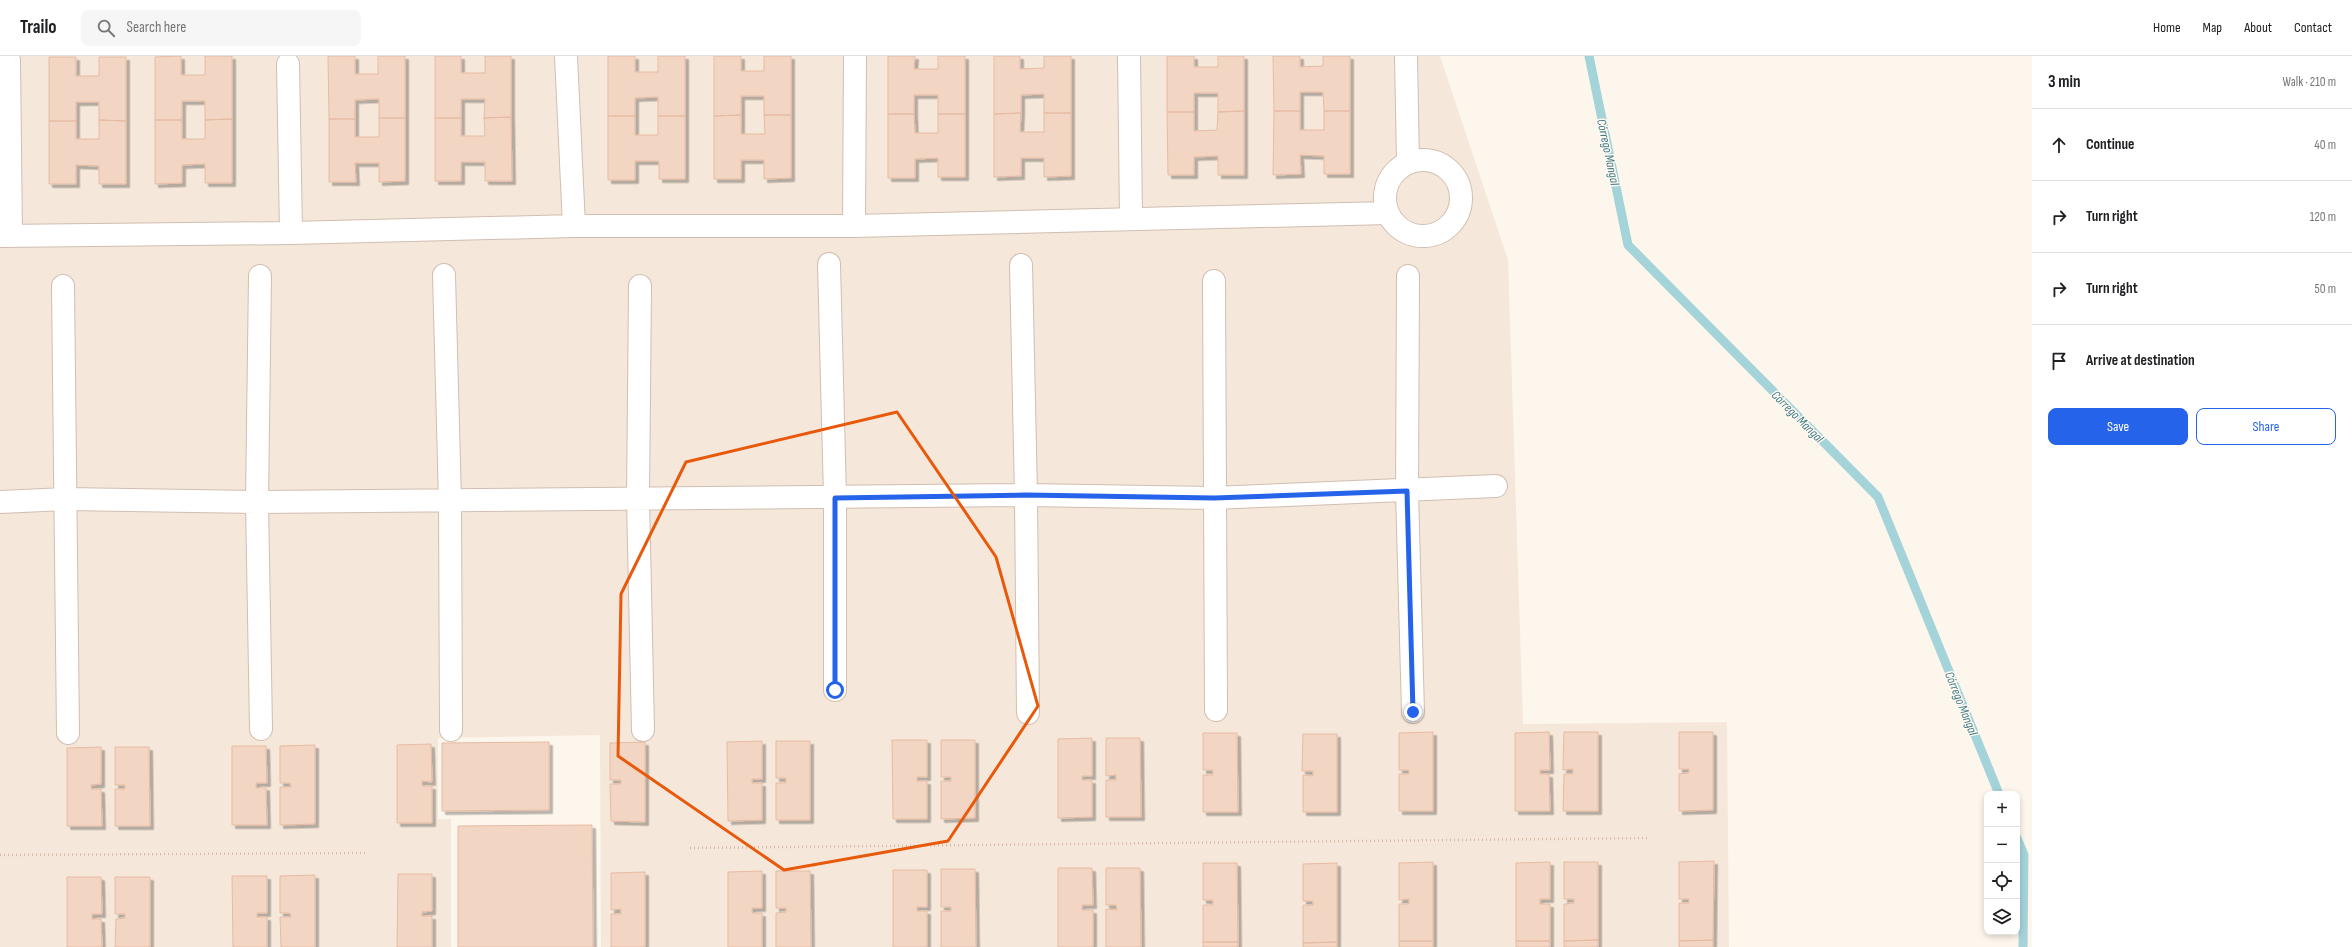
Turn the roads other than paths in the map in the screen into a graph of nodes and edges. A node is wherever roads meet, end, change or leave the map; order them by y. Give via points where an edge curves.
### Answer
1 (566, 56) edge
2 (854, 56) edge
3 (1129, 56) edge
4 (1406, 56) edge
5 (9, 60) dead end
6 (288, 64) dead end
7 (1408, 163) junction
8 (1388, 213) junction
9 (1131, 219) junction
10 (574, 226) junction
11 (854, 226) junction
12 (291, 233) junction
13 (6, 236) edge
14 (829, 264) dead end
15 (1021, 264) dead end
16 (444, 275) dead end
17 (260, 276) dead end
18 (1408, 276) dead end
19 (1214, 281) dead end
20 (63, 286) dead end
21 (640, 286) dead end
22 (1496, 486) dead end
23 (1407, 491) junction
24 (1026, 495) junction
25 (835, 498) junction
26 (1214, 498) junction
27 (65, 499) junction
28 (638, 499) junction
29 (450, 501) junction
30 (0, 502) edge
31 (258, 502) junction
32 (835, 690) dead end
33 (1216, 710) dead end
34 (1413, 712) dead end
35 (1028, 713) dead end
36 (261, 729) dead end
37 (451, 730) dead end
38 (643, 730) dead end
39 (68, 732) dead end

1 - 10 street
2 - 11 street
3 - 9 street
4 - 7 street
5 - 13 street
6 - 12 street
7 - 8 street via 1390,178 1385,202
7 - 8 street via 1432,160 1443,164 1459,182 1462,194 1460,208 1455,220 1445,229 1433,235 1420,236 1407,233 1396,225
8 - 9 street
9 - 11 street
10 - 11 street
10 - 12 street
12 - 13 street
14 - 25 street
15 - 24 street
16 - 29 street
17 - 31 street
18 - 23 street
19 - 26 street
20 - 27 street
21 - 28 street
22 - 23 street
23 - 26 street
23 - 34 street
24 - 25 street
24 - 26 street
24 - 35 street
25 - 28 street
25 - 32 street
26 - 33 street
27 - 30 street
27 - 31 street
27 - 39 street
28 - 29 street
28 - 38 street
29 - 31 street
29 - 37 street
31 - 36 street

